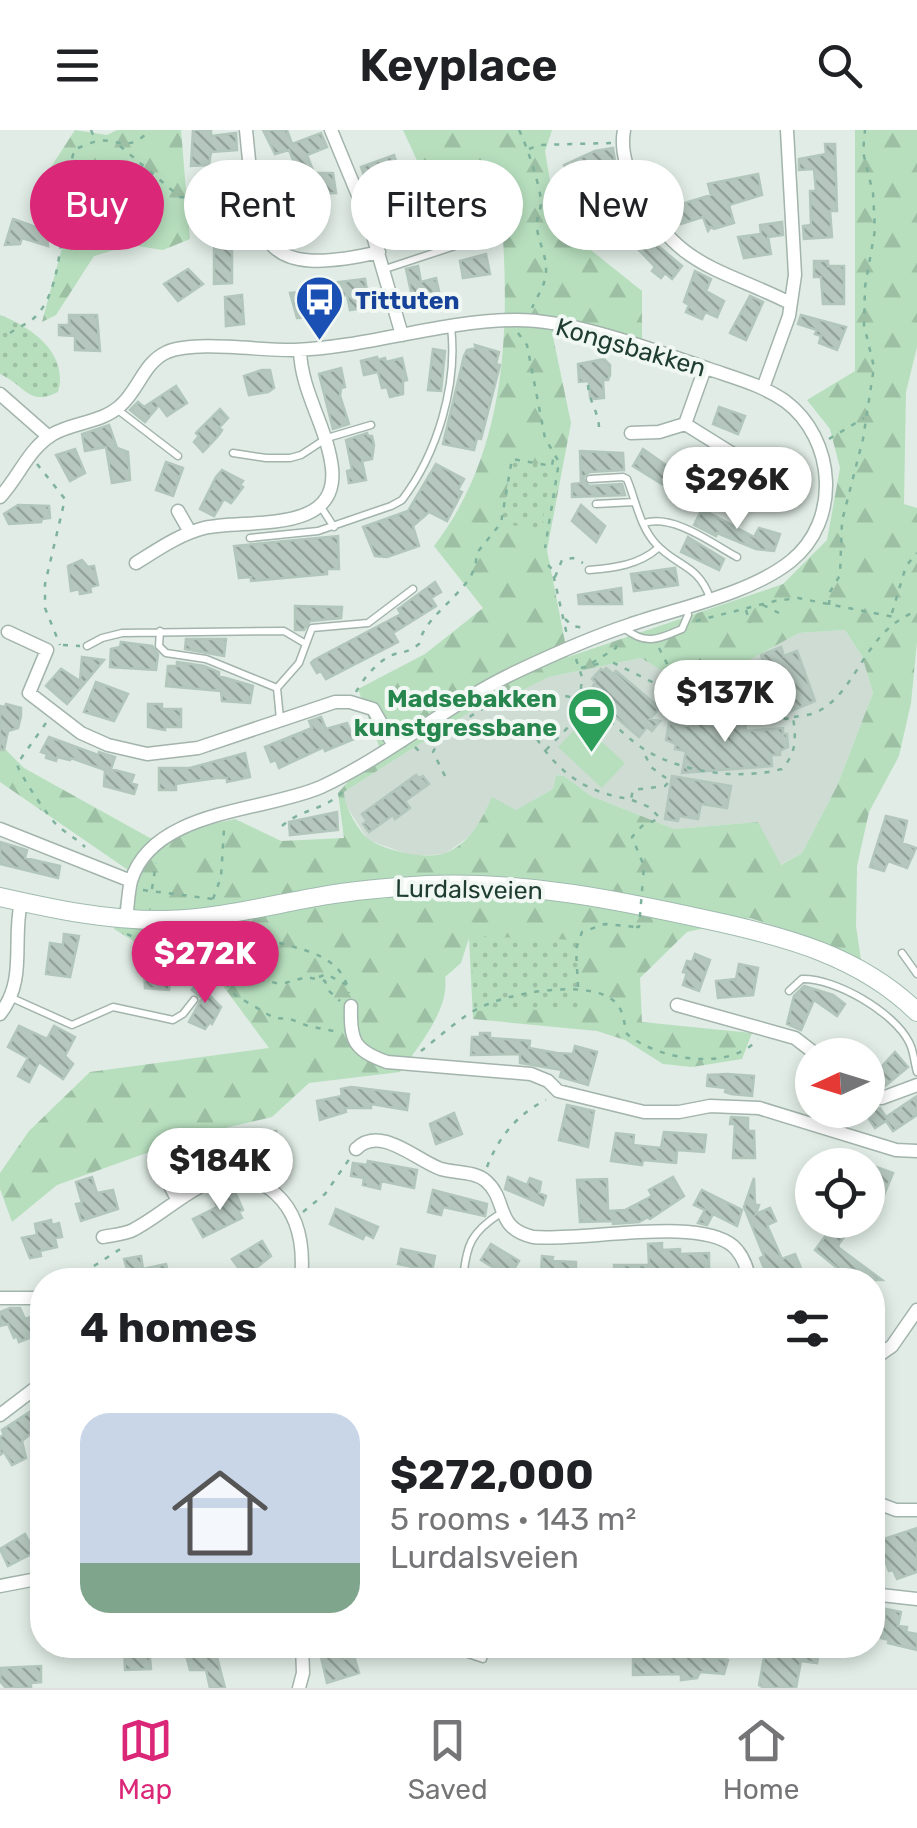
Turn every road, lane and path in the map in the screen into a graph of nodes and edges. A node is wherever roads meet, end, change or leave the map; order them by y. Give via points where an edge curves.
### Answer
1 (91, 130) edge
2 (150, 130) edge
3 (246, 130) edge
4 (330, 130) edge
5 (519, 130) edge
6 (787, 130) edge
7 (864, 130) edge
8 (623, 137) edge
9 (96, 142) junction
10 (120, 146) junction
11 (529, 149) junction
12 (249, 160) edge
13 (184, 197) edge
14 (274, 250) edge
15 (443, 250) edge
16 (379, 252) junction
17 (384, 269) junction
18 (790, 303) junction
19 (509, 320) junction
20 (530, 320) junction
21 (451, 326) junction
22 (10, 334) dead end
23 (402, 335) junction
24 (300, 350) junction
25 (705, 368) junction
26 (588, 385) dead end
27 (763, 388) junction
28 (0, 394) edge
29 (117, 409) junction
30 (866, 417) junction
31 (371, 424) dead end
32 (685, 424) junction
33 (599, 428) dead end
34 (632, 433) dead end
35 (49, 436) junction
36 (324, 440) junction
37 (818, 444) junction
38 (233, 452) dead end
39 (554, 453) junction
40 (178, 456) dead end
41 (28, 457) junction
42 (746, 462) dead end
43 (590, 479) dead end
44 (833, 495) dead end
45 (0, 497) edge
46 (848, 500) junction
47 (634, 502) junction
48 (596, 504) dead end
49 (320, 506) junction
50 (178, 511) dead end
51 (644, 522) junction
52 (334, 528) junction
53 (190, 532) junction
54 (250, 538) dead end
55 (546, 548) dead end
56 (658, 548) junction
57 (917, 553) edge
58 (737, 557) dead end
59 (136, 563) dead end
60 (548, 565) dead end
61 (589, 570) joint
62 (555, 584) junction
63 (413, 590) dead end
64 (710, 598) junction
65 (814, 600) junction
66 (762, 604) junction
67 (828, 604) junction
68 (687, 606) junction
69 (746, 608) junction
70 (821, 610) dead end
71 (917, 611) edge
72 (779, 613) dead end
73 (892, 615) junction
74 (562, 616) junction
75 (899, 618) junction
76 (694, 621) dead end
77 (750, 623) dead end
78 (160, 631) junction
79 (8, 632) dead end
80 (616, 633) junction
81 (656, 641) junction
82 (570, 643) dead end
83 (306, 644) junction
84 (88, 646) joint
85 (54, 648) junction
86 (576, 659) dead end
87 (592, 663) junction
88 (579, 669) junction
89 (277, 688) junction
90 (680, 696) junction
91 (524, 699) dead end
92 (580, 700) junction
93 (350, 702) junction
94 (509, 702) junction
95 (593, 708) junction
96 (52, 713) junction
97 (793, 717) junction
98 (280, 719) junction
99 (537, 739) dead end
100 (393, 744) junction
101 (410, 744) dead end
102 (643, 749) junction
103 (544, 751) junction
104 (433, 752) junction
105 (441, 768) junction
106 (445, 776) dead end
107 (436, 779) dead end
108 (602, 788) dead end
109 (345, 789) dead end
110 (598, 794) junction
111 (631, 799) junction
112 (225, 812) junction
113 (282, 826) dead end
114 (0, 829) edge
115 (159, 844) junction
116 (88, 863) junction
117 (134, 885) junction
118 (152, 890) junction
119 (0, 896) edge
120 (21, 902) junction
121 (121, 917) junction
122 (234, 922) dead end
123 (902, 953) dead end
124 (218, 972) junction
125 (917, 974) edge
126 (318, 978) junction
127 (348, 986) junction
128 (578, 988) junction
129 (790, 991) dead end
130 (11, 998) junction
131 (194, 1000) dead end
132 (677, 1005) dead end
133 (352, 1008) junction
134 (917, 1012) edge
135 (0, 1014) edge
136 (763, 1029) junction
137 (350, 1033) junction
138 (795, 1038) edge
139 (411, 1064) junction
140 (917, 1072) edge
141 (917, 1085) edge
142 (558, 1091) junction
143 (885, 1097) edge
144 (356, 1149) joint
145 (917, 1151) edge
146 (482, 1177) junction
147 (167, 1180) dead end
148 (176, 1199) junction
149 (502, 1213) junction
150 (293, 1217) junction
151 (104, 1236) dead end
152 (302, 1268) edge
153 (466, 1268) edge
154 (746, 1268) edge
155 (0, 1298) edge
156 (30, 1298) edge
157 (917, 1310) edge
158 (885, 1351) edge
159 (30, 1392) edge
160 (0, 1415) edge
161 (885, 1506) edge
162 (917, 1510) edge
163 (30, 1580) edge
164 (0, 1586) edge
165 (885, 1595) edge
166 (917, 1599) edge
167 (302, 1658) edge
168 (299, 1688) edge

1 - 9 path
2 - 10 path
3 - 12 street
4 - 16 street
5 - 11 path
6 - 18 street via 795,275
7 - 30 path via 875,230 865,287 864,325 874,366
8 - 11 path
8 - 18 street via 628,173 674,245 710,269
9 - 10 path
9 - 22 path via 75,149 72,158 47,296 36,317
10 - 13 path
11 - 20 path via 546,271
14 - 16 street via 302,262
15 - 17 lane
16 - 17 street
17 - 23 street
18 - 27 street
19 - 20 street, Kongsbakken
19 - 21 street, Kongsbakken
19 - 39 path via 527,346 541,424
20 - 25 street, Kongsbakken
21 - 23 street, Kongsbakken
21 - 52 lane via 454,345 438,432 408,491 391,506
23 - 24 street, Kongsbakken
24 - 29 street, Kongsbakken via 174,350 147,367
24 - 36 street
25 - 27 street, Kongsbakken
25 - 32 street
26 - 33 path
27 - 37 street, Kongsbakken via 789,404
28 - 35 street
29 - 35 street
29 - 40 lane
30 - 37 path
30 - 46 path
31 - 36 lane
32 - 34 street
32 - 42 street
35 - 41 street
36 - 38 lane via 290,458
36 - 49 street via 332,478
37 - 64 street, Kongsbakken via 824,507 810,540 787,564
39 - 55 path
39 - 93 path via 552,466 512,459 501,523 476,554 469,580 421,631 419,644 384,659
41 - 45 street
41 - 85 path via 65,500 45,584
43 - 47 lane via 623,477
44 - 46 path
46 - 67 path via 840,576
47 - 48 lane
47 - 51 lane
49 - 52 lane
49 - 53 street via 288,520
50 - 53 street
51 - 56 lane
51 - 58 lane via 683,528
52 - 54 lane
53 - 59 street
56 - 61 lane via 619,567
56 - 64 lane via 694,570
57 - 73 path via 906,566
60 - 62 path
61 - 62 path via 582,562 562,560
62 - 74 path
63 - 83 lane via 368,624 312,628
64 - 68 street, Kongsbakken
65 - 66 path
65 - 67 path
65 - 70 path
66 - 69 path
66 - 72 path
67 - 73 path
68 - 80 street, Kongsbakken
68 - 81 lane via 682,629
69 - 76 path
69 - 77 path
71 - 75 path
73 - 75 path
74 - 80 path via 574,626
74 - 82 path
75 - 97 path via 823,707
78 - 83 lane via 273,629
78 - 84 lane via 122,633
78 - 89 lane via 166,653 206,658
79 - 85 street
80 - 81 lane
80 - 87 path via 616,648
80 - 100 street, Kongsbakken via 521,669
81 - 90 path
83 - 89 lane
84 - 85 path
85 - 96 street via 28,689
86 - 88 path
87 - 88 path
87 - 90 path via 607,660
88 - 92 path
89 - 98 lane
90 - 97 path via 701,694
91 - 94 path
92 - 94 path via 555,695 520,709
92 - 95 path
93 - 98 street
93 - 100 street via 374,709
94 - 104 path via 492,704 453,729
95 - 102 path
95 - 103 path
96 - 98 street via 81,734 147,754 198,748
96 - 116 path via 17,764 19,776 54,824 86,848
97 - 102 path via 792,759 776,771 726,774
99 - 103 path
100 - 112 street via 316,789
101 - 104 path via 421,755
102 - 111 path via 651,767 670,782 634,790
103 - 110 path
104 - 105 path
105 - 106 path
105 - 107 path
108 - 110 path
109 - 113 path
110 - 111 path
111 - 128 path, bridge via 660,818 632,837 644,866 639,927 586,928 578,937
112 - 115 street
112 - 118 path via 215,900
114 - 116 street
115 - 117 street
115 - 118 path via 164,852 153,870
116 - 117 street
117 - 118 path
117 - 121 street
119 - 120 main road, Lurdalsveien
120 - 121 main road, Lurdalsveien
120 - 130 street
121 - 124 path via 120,930 188,969
121 - 134 main road, Lurdalsveien via 199,918 406,886 538,888 646,906 816,948 864,971
122 - 127 path via 329,960
123 - 125 lane
124 - 126 path via 280,984
124 - 137 path via 236,995 274,1018
126 - 127 path via 335,976
126 - 133 path via 344,1008
127 - 133 path
128 - 136 path via 615,1001 627,1034 670,1056 734,1054 755,1043
128 - 139 path via 477,1008
129 - 140 lane via 812,979 884,1013 911,1044
130 - 131 lane via 68,1025 114,1006 173,1020
130 - 135 street
132 - 136 street
133 - 137 street
136 - 138 street
137 - 139 street via 371,1056
139 - 142 street via 514,1071
141 - 143 street
142 - 145 street via 644,1112 759,1108
142 - 146 path via 522,1114
144 - 146 street via 372,1140 388,1143 442,1169
144 - 150 path via 326,1194
146 - 149 street
147 - 148 street
148 - 150 street via 214,1181 244,1177 268,1186
148 - 151 street via 131,1232
149 - 153 lane via 473,1236
149 - 154 street via 523,1235 550,1239 702,1233 732,1245
150 - 152 street
155 - 156 street
157 - 158 street
159 - 160 street
161 - 162 street
163 - 164 street
165 - 166 street
167 - 168 street

